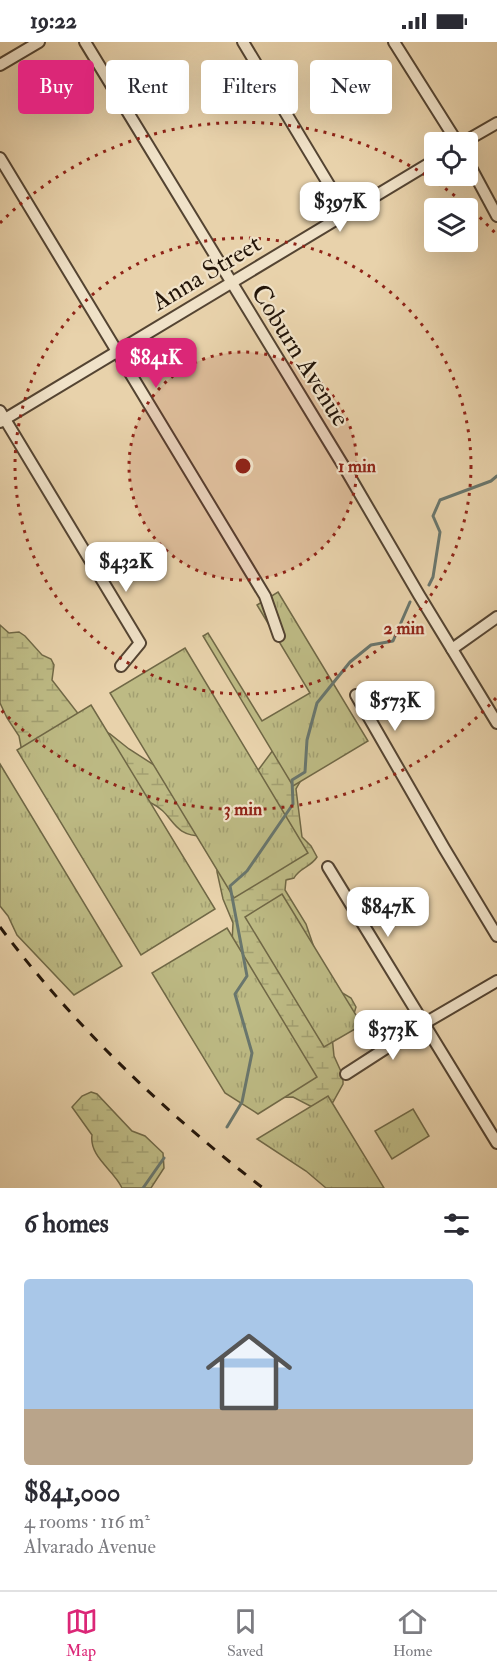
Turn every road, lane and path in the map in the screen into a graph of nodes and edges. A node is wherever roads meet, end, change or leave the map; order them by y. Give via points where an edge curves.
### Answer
1 (39, 42) edge
2 (85, 42) edge
3 (243, 42) edge
4 (394, 42) edge
5 (0, 65) edge
6 (497, 123) edge
7 (451, 132) edge
8 (478, 134) edge
9 (0, 158) edge
10 (424, 167) edge
11 (478, 181) edge
12 (346, 213) junction
13 (497, 216) edge
14 (231, 283) junction
15 (118, 353) junction
16 (2, 417) edge
17 (497, 617) edge
18 (279, 636) dead end
19 (452, 649) junction
20 (121, 666) dead end
21 (356, 695) dead end
22 (497, 723) edge
23 (328, 867) dead end
24 (497, 936) edge
25 (497, 981) edge
26 (425, 1023) junction
27 (346, 1074) dead end
28 (497, 1143) edge

1 - 5 street
2 - 14 street, Coburn Avenue
3 - 12 street
4 - 7 street
6 - 8 street
9 - 15 street
10 - 12 street, Anna Street
11 - 13 street
12 - 14 street, Anna Street
14 - 15 street, Anna Street
14 - 19 street, Coburn Avenue
15 - 16 street, Anna Street
15 - 18 street via 265,596
16 - 20 street via 140,643
17 - 19 street
19 - 22 street, Coburn Avenue
21 - 24 street
23 - 26 street
25 - 26 street
26 - 27 street
26 - 28 street

